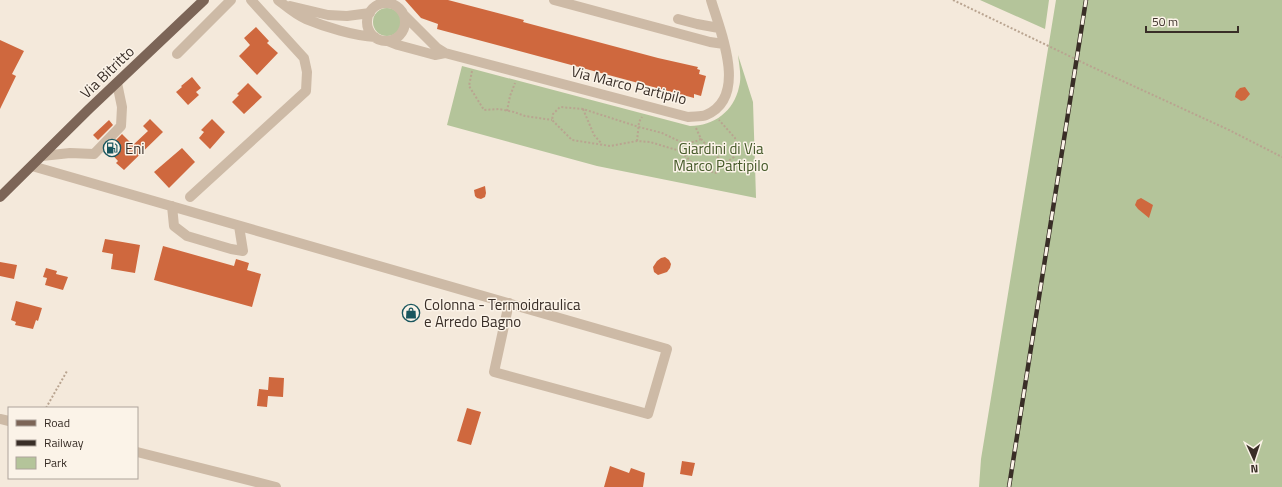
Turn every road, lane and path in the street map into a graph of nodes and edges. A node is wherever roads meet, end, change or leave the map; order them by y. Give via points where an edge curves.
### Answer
1 (204, 0) edge
2 (231, 0) edge
3 (251, 0) edge
4 (554, 0) edge
5 (711, 0) edge
6 (953, 0) edge
7 (281, 2) edge
8 (393, 2) edge
9 (371, 8) edge
10 (404, 15) junction
11 (678, 19) dead end
12 (719, 28) junction
13 (375, 37) junction
14 (388, 41) junction
15 (724, 44) junction
16 (445, 53) junction
17 (177, 54) dead end
18 (472, 71) dead end
19 (117, 83) junction
20 (516, 83) dead end
21 (583, 109) junction
22 (507, 111) junction
23 (642, 116) dead end
24 (552, 120) junction
25 (718, 120) dead end
26 (639, 127) junction
27 (696, 128) dead end
28 (701, 139) junction
29 (637, 141) junction
30 (681, 142) junction
31 (603, 145) junction
32 (680, 151) junction
33 (42, 156) junction
34 (1282, 157) edge
35 (724, 164) junction
36 (32, 166) junction
37 (190, 196) dead end
38 (0, 197) edge
39 (172, 206) junction
40 (239, 226) junction
41 (509, 304) junction
42 (67, 371) dead end
43 (47, 407) edge
44 (138, 452) edge
45 (276, 487) edge

1 - 19 main road, Via Bitritto
2 - 17 street
3 - 37 street via 304,58 307,72 306,91
4 - 15 street
5 - 12 street, Via Marco Partipilo
6 - 34 path
7 - 9 street via 328,15 347,16
7 - 13 street via 305,19 366,37
8 - 9 street
8 - 10 street
9 - 13 street via 367,24
10 - 14 street via 403,32 394,40
10 - 16 street, Via Marco Partipilo
11 - 12 street
12 - 15 street, Via Marco Partipilo
13 - 14 street
14 - 16 street, Via Marco Partipilo via 435,55
15 - 16 street, Via Marco Partipilo via 730,69 729,87 723,101 706,115 688,117
18 - 22 path via 469,86 484,110
19 - 33 main road, Via Bitritto
19 - 33 street via 122,107 121,126 94,154
20 - 22 path
21 - 24 path via 560,107 553,114
21 - 26 path
21 - 31 path via 594,135
22 - 24 path
23 - 26 path
24 - 31 path via 572,140
25 - 35 path via 735,138 734,157
26 - 29 path
26 - 30 path via 662,133
27 - 28 path
28 - 30 path
28 - 35 path
29 - 31 path
29 - 32 path
30 - 32 path
32 - 35 path via 698,168 704,170 717,173
33 - 36 main road, Via Bitritto
36 - 38 main road, Via Bitritto
36 - 39 street
39 - 40 street
39 - 40 street via 174,226 187,236 243,251
40 - 41 street
41 - 41 street via 494,372 648,414 667,349
42 - 43 path
44 - 45 street

